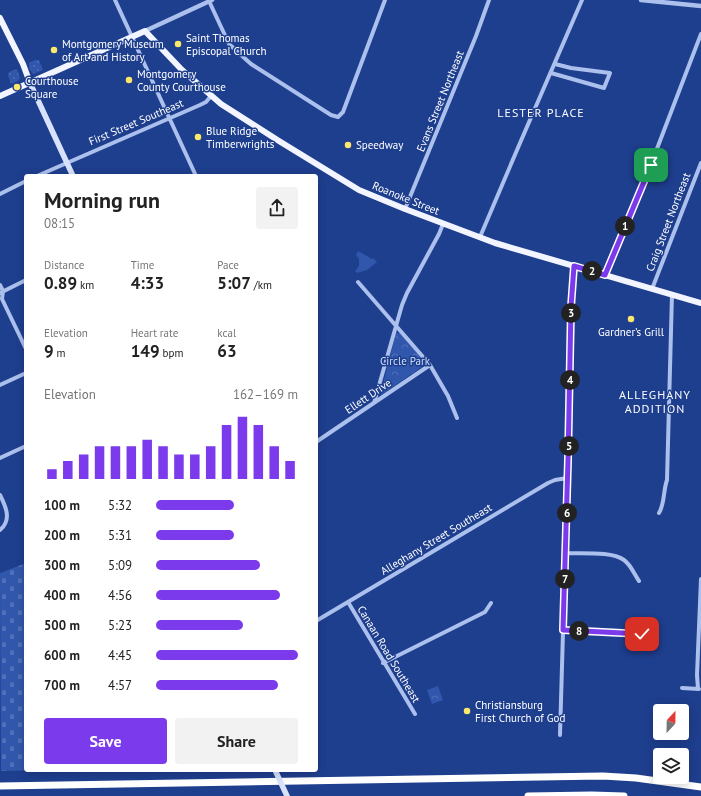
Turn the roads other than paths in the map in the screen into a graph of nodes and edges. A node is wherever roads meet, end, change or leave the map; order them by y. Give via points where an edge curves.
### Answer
1 (115, 0) edge
2 (385, 0) edge
3 (489, 0) edge
4 (582, 0) edge
5 (640, 0) edge
6 (210, 1) edge
7 (701, 6) edge
8 (0, 18) edge
9 (145, 31) junction
10 (701, 34) edge
11 (132, 37) junction
12 (555, 64) junction
13 (551, 73) junction
14 (30, 83) junction
15 (0, 96) edge
16 (211, 96) junction
17 (169, 118) junction
18 (66, 162) junction
19 (701, 162) edge
20 (41, 174) edge
21 (72, 174) edge
22 (195, 174) edge
23 (24, 182) edge
24 (0, 194) edge
25 (405, 209) junction
26 (443, 224) junction
27 (480, 237) junction
28 (574, 266) junction
29 (605, 275) junction
30 (24, 281) edge
31 (358, 282) dead end
32 (0, 285) edge
33 (652, 288) junction
34 (1, 292) edge
35 (672, 294) junction
36 (701, 303) edge
37 (396, 325) junction
38 (24, 345) edge
39 (430, 365) junction
40 (24, 374) edge
41 (0, 385) edge
42 (374, 403) junction
43 (457, 418) dead end
44 (318, 441) edge
45 (24, 447) edge
46 (0, 458) edge
47 (567, 478) junction
48 (0, 495) edge
49 (659, 513) dead end
50 (0, 530) edge
51 (566, 553) junction
52 (701, 579) edge
53 (639, 580) dead end
54 (348, 602) junction
55 (492, 603) dead end
56 (318, 620) edge
57 (563, 630) junction
58 (642, 634) dead end
59 (383, 663) junction
60 (700, 683) edge
61 (682, 688) dead end
62 (700, 689) edge
63 (414, 714) dead end
64 (560, 735) dead end
65 (276, 772) edge
66 (0, 786) edge
67 (701, 787) edge
68 (287, 796) edge
69 (528, 796) edge
70 (624, 796) edge

1 - 11 street
2 - 6 street via 343,112 338,117 251,64 229,44
3 - 25 street, Evans Street Northeast
4 - 12 street
5 - 7 street
6 - 9 street
8 - 14 main road
9 - 11 main road
9 - 16 main road, Roanoke Street
10 - 29 street via 645,180
11 - 14 main road
11 - 17 street
12 - 13 street
12 - 13 street via 610,73 604,88
13 - 27 street
14 - 15 main road
14 - 18 main road
16 - 17 street, First Street Southeast via 206,102
16 - 25 main road, Roanoke Street via 345,182
17 - 18 street, First Street Southeast
17 - 22 street
18 - 20 street, First Street Southeast
18 - 21 main road
19 - 33 street, Craig Street Northeast
23 - 24 street
25 - 26 main road, Roanoke Street
26 - 27 main road, Roanoke Street
26 - 37 street via 407,293
27 - 28 main road, Roanoke Street
28 - 29 main road, Roanoke Street
28 - 47 street
29 - 33 main road, Roanoke Street
30 - 34 street
31 - 37 street
32 - 34 street
33 - 35 main road, Roanoke Street
34 - 38 street
35 - 36 main road, Roanoke Street
35 - 49 street via 667,480
37 - 39 street
37 - 42 street
39 - 42 street, Ellett Drive
39 - 43 street
40 - 41 street
42 - 44 street, Ellett Drive
45 - 46 street
47 - 51 street
47 - 54 street, Alleghany Street Southeast via 548,483
48 - 50 street via 7,516
51 - 53 street via 617,556 630,566
51 - 57 street
52 - 60 street via 697,675
54 - 56 street, Alleghany Street Southeast
54 - 59 street, Canaan Road Southeast
55 - 59 street via 484,612
57 - 58 street
57 - 64 street
59 - 63 street, Canaan Road Southeast
60 - 62 street
61 - 62 street
65 - 68 main road, bridge
66 - 67 highway via 603,776
69 - 70 highway

